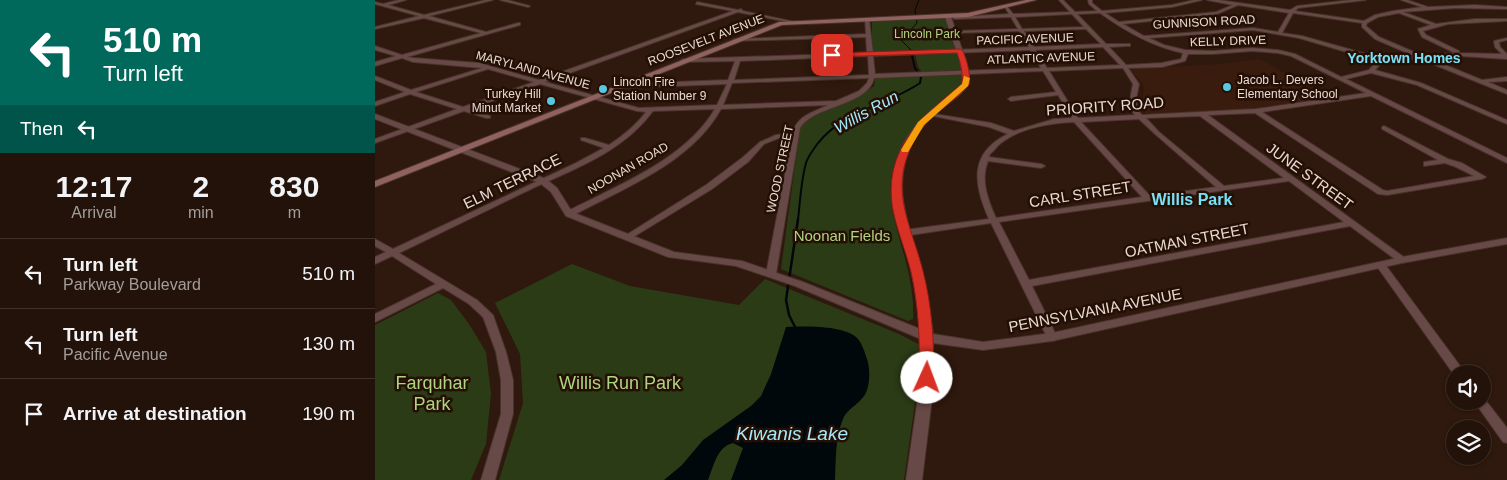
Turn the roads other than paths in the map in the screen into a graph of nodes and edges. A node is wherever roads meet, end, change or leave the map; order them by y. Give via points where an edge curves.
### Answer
1 (404, 0) edge
2 (491, 0) edge
3 (502, 0) edge
4 (1033, 0) edge
5 (1061, 0) edge
6 (1090, 0) edge
7 (1200, 0) edge
8 (1209, 0) edge
9 (1317, 0) edge
10 (1361, 0) edge
11 (1403, 0) edge
12 (1493, 2) dead end
13 (697, 3) dead end
14 (1327, 3) junction
15 (1238, 4) junction
16 (375, 5) edge
17 (381, 5) junction
18 (528, 6) dead end
19 (1006, 6) junction
20 (1499, 8) junction
21 (1507, 8) edge
22 (1431, 9) junction
23 (741, 10) junction
24 (1292, 11) junction
25 (1101, 12) junction
26 (1398, 12) junction
27 (1072, 13) junction
28 (1011, 15) junction
29 (423, 16) junction
30 (948, 17) junction
31 (955, 18) dead end
32 (867, 19) junction
33 (1507, 20) edge
34 (793, 22) junction
35 (1119, 22) junction
36 (1365, 22) junction
37 (518, 24) dead end
38 (1437, 25) junction
39 (375, 28) edge
40 (1086, 28) junction
41 (1020, 30) junction
42 (954, 32) junction
43 (1280, 32) junction
44 (486, 33) junction
45 (868, 35) junction
46 (1143, 37) junction
47 (1507, 39) edge
48 (735, 40) junction
49 (1128, 45) dead end
50 (1104, 46) junction
51 (375, 48) edge
52 (1032, 48) junction
53 (960, 51) junction
54 (1186, 52) junction
55 (906, 53) joint
56 (869, 54) junction
57 (1459, 54) junction
58 (1417, 56) junction
59 (1506, 56) edge
60 (403, 57) junction
61 (739, 59) junction
62 (1381, 60) junction
63 (683, 61) junction
64 (375, 64) edge
65 (489, 67) junction
66 (1125, 67) junction
67 (1047, 70) junction
68 (1371, 71) junction
69 (966, 72) junction
70 (872, 76) junction
71 (375, 78) edge
72 (1342, 78) junction
73 (1507, 78) edge
74 (731, 81) junction
75 (1480, 81) junction
76 (539, 82) junction
77 (621, 86) junction
78 (1507, 92) edge
79 (412, 93) junction
80 (1060, 94) junction
81 (1373, 94) junction
82 (592, 97) junction
83 (1011, 99) dead end
84 (375, 104) edge
85 (836, 104) junction
86 (717, 108) junction
87 (463, 109) junction
88 (650, 111) junction
89 (1256, 111) junction
90 (930, 114) junction
91 (1202, 114) junction
92 (375, 116) edge
93 (488, 117) dead end
94 (1141, 117) junction
95 (1076, 120) junction
96 (1507, 122) edge
97 (1384, 128) dead end
98 (408, 129) junction
99 (1012, 133) junction
100 (796, 135) junction
101 (583, 139) dead end
102 (375, 141) edge
103 (609, 147) junction
104 (462, 149) junction
105 (984, 158) junction
106 (1445, 161) junction
107 (1507, 161) edge
108 (1427, 164) dead end
109 (1041, 166) dead end
110 (1290, 179) junction
111 (543, 181) junction
112 (375, 184) edge
113 (1222, 188) junction
114 (1387, 193) joint
115 (1147, 198) junction
116 (569, 214) junction
117 (993, 221) junction
118 (1352, 224) junction
119 (904, 233) junction
120 (627, 237) junction
121 (1507, 240) edge
122 (375, 242) edge
123 (392, 252) junction
124 (1402, 260) junction
125 (375, 261) edge
126 (1381, 265) junction
127 (775, 275) junction
128 (444, 284) junction
129 (1026, 284) junction
130 (375, 318) edge
131 (927, 337) junction
132 (1051, 337) junction
133 (1453, 365) edge
134 (1487, 410) edge
135 (1507, 438) edge
136 (488, 480) edge
137 (915, 480) edge

1 - 17 street
2 - 29 street
3 - 18 street
4 - 19 main road, ROOSEVELT AVENUE
5 - 27 street
6 - 25 street, KELLY DRIVE
7 - 25 street via 1172,6
8 - 15 street
9 - 14 street
10 - 14 street
11 - 22 street
12 - 20 street
13 - 23 street
14 - 24 street via 1297,7
15 - 24 street
15 - 35 street via 1210,14
16 - 17 street
17 - 29 street
19 - 28 street
19 - 30 main road, ROOSEVELT AVENUE
20 - 21 street
20 - 22 street via 1460,6
22 - 26 street
23 - 34 street
23 - 76 street
24 - 36 street
24 - 43 street
25 - 27 street
25 - 35 street, KELLY DRIVE
26 - 36 street via 1382,14
26 - 38 street
27 - 28 street
27 - 40 street
28 - 31 street
28 - 41 street
29 - 39 street
29 - 44 street
30 - 32 main road, ROOSEVELT AVENUE
30 - 42 street
32 - 34 main road, ROOSEVELT AVENUE
32 - 45 street
33 - 38 street
34 - 48 main road, ROOSEVELT AVENUE via 781,23
35 - 46 street, KELLY DRIVE
36 - 58 street via 1364,26 1377,38
37 - 44 street
38 - 57 street via 1425,27 1420,32
40 - 41 street
40 - 50 street
41 - 42 street
41 - 52 street
42 - 53 street
43 - 46 street, GUNNISON ROAD via 1232,29
43 - 62 street, GUNNISON ROAD
44 - 60 street
45 - 48 street
45 - 56 street
46 - 54 street, KELLY DRIVE via 1169,50
47 - 59 street via 1496,41
48 - 63 main road, ROOSEVELT AVENUE
49 - 50 street, PACIFIC AVENUE
50 - 52 street, PACIFIC AVENUE
50 - 66 street
51 - 60 street, MARYLAND AVENUE
52 - 53 street, PACIFIC AVENUE
52 - 67 street
53 - 55 street, PACIFIC AVENUE
53 - 69 street
54 - 66 street, ATLANTIC AVENUE via 1185,58 1178,63
54 - 72 street, KELLY DRIVE via 1274,50 1293,55
55 - 56 street, PACIFIC AVENUE
56 - 61 street, PACIFIC AVENUE
56 - 70 street
57 - 58 street
57 - 59 street
58 - 62 street
58 - 75 street
60 - 64 street
60 - 65 street, MARYLAND AVENUE
61 - 63 street, PACIFIC AVENUE
61 - 74 street, NOONAN ROAD
62 - 68 street
63 - 77 main road, ROOSEVELT AVENUE
65 - 76 street, MARYLAND AVENUE
65 - 79 street
66 - 67 street, ATLANTIC AVENUE
66 - 94 street via 1135,84 1133,104
67 - 69 street, ATLANTIC AVENUE
67 - 80 street
68 - 72 street
68 - 96 street via 1419,84
69 - 70 street, ATLANTIC AVENUE
69 - 90 street via 965,85
70 - 74 street, ATLANTIC AVENUE
70 - 85 street, WOOD STREET via 866,89
71 - 79 street
72 - 81 street, KELLY DRIVE
73 - 75 street
74 - 77 street, ATLANTIC AVENUE
74 - 86 street, NOONAN ROAD
75 - 78 street
76 - 82 street, MARYLAND AVENUE
76 - 87 street
77 - 82 main road, ROOSEVELT AVENUE
79 - 84 street
79 - 87 street
80 - 83 street
80 - 95 street
81 - 89 street, PRIORITY ROAD
81 - 107 street, KELLY DRIVE
82 - 88 street, MARYLAND AVENUE
82 - 104 main road, ROOSEVELT AVENUE
85 - 86 street, MARYLAND AVENUE
85 - 100 street, WOOD STREET via 800,123
86 - 88 street, MARYLAND AVENUE
86 - 116 street, NOONAN ROAD via 708,125 677,153
87 - 93 street
87 - 98 street
88 - 103 street, ELM TERRACE via 634,131
89 - 91 street, PRIORITY ROAD
89 - 114 street via 1366,184
90 - 99 street via 991,125
90 - 119 street via 912,137 899,168 897,199
91 - 94 street, PRIORITY ROAD
91 - 110 street, JUNE STREET
92 - 98 street
94 - 95 street, PRIORITY ROAD
94 - 113 street
95 - 99 street, PRIORITY ROAD via 1045,123
95 - 115 street
97 - 106 street
98 - 102 street
98 - 104 street
99 - 105 street, PRIORITY ROAD via 992,147
100 - 120 street via 779,136 762,143 709,187
100 - 127 street, WOOD STREET
101 - 103 street
103 - 111 street, ELM TERRACE
104 - 111 street
104 - 112 main road, ROOSEVELT AVENUE
105 - 109 street
105 - 117 street via 979,173 980,188
106 - 108 street
106 - 114 street via 1482,177
110 - 113 street, CARL STREET
110 - 118 street, JUNE STREET
111 - 116 street via 554,190
111 - 123 street, ELM TERRACE
113 - 115 street, CARL STREET
115 - 117 street, CARL STREET
116 - 120 street, PENNSYLVANIA AVENUE
117 - 119 street, CARL STREET
117 - 129 street
118 - 124 street, JUNE STREET
118 - 129 street, OATMAN STREET
119 - 131 street via 917,271
120 - 127 street, PENNSYLVANIA AVENUE via 672,255 739,263
121 - 124 street, PENNSYLVANIA AVENUE
122 - 123 street
123 - 125 street, ELM TERRACE
123 - 128 street
124 - 126 street, PENNSYLVANIA AVENUE
126 - 132 street, PENNSYLVANIA AVENUE
126 - 133 street
127 - 131 street, PENNSYLVANIA AVENUE
128 - 130 street
128 - 136 street via 488,315 501,352 507,380 507,414
129 - 132 street
131 - 132 street, PENNSYLVANIA AVENUE via 983,346
131 - 137 street via 925,397
134 - 135 street

